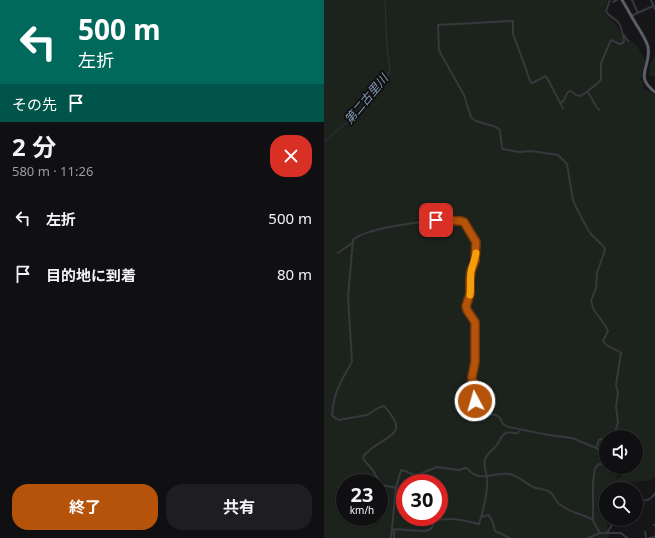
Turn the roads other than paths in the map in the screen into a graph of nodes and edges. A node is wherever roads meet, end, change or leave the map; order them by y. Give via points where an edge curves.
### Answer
1 (610, 0) edge
2 (617, 0) edge
3 (622, 0) edge
4 (632, 0) edge
5 (651, 0) edge
6 (613, 2) dead end
7 (653, 6) junction
8 (655, 9) edge
9 (638, 13) junction
10 (631, 16) junction
11 (623, 35) junction
12 (628, 41) dead end
13 (588, 92) junction
14 (655, 92) edge
15 (560, 103) junction
16 (563, 108) dead end
17 (599, 110) dead end
18 (352, 243) junction
19 (338, 253) dead end
20 (520, 429) junction
21 (616, 430) edge
22 (599, 440) edge
23 (596, 448) junction
24 (599, 449) edge
25 (599, 464) edge
26 (400, 474) edge
27 (412, 474) edge
28 (420, 474) edge
29 (486, 475) junction
30 (396, 488) joint
31 (655, 493) edge
32 (643, 501) edge
33 (481, 516) junction
34 (593, 520) junction
35 (611, 526) edge
36 (393, 530) junction
37 (645, 532) dead end
38 (600, 533) junction
39 (607, 533) junction
40 (655, 536) edge
41 (392, 538) edge
42 (510, 538) edge
43 (588, 538) edge
44 (627, 538) edge
45 (648, 538) edge

1 - 11 street via 606,11 608,16 619,24
2 - 6 street
3 - 10 highway
4 - 9 street
5 - 7 street
7 - 8 street
7 - 9 street
9 - 10 street
10 - 14 highway via 647,45 644,80
11 - 12 street
11 - 13 street via 623,43 611,40 601,63 600,80
13 - 15 street via 580,96 568,91
13 - 17 street
15 - 16 street
15 - 21 street via 546,76 532,83 530,81 512,34 513,21 438,25 441,54 464,95 472,117 500,130 503,149 554,154 563,159 567,164 576,207 587,228 604,247 591,301 608,331 604,343 621,353 616,385 618,422
18 - 19 street
18 - 20 street via 356,236 374,230 436,220 464,222 476,242 470,294 466,306 475,322 475,362 472,377 475,401 482,413 496,415 508,427
18 - 30 street via 348,297 352,361 335,395 332,415 339,420 367,415 384,406 387,409 395,422 395,431 363,456 381,484
20 - 23 street via 572,438
20 - 29 street via 518,432 509,432 501,436 485,461
22 - 23 street
23 - 24 street
25 - 34 street via 594,473
26 - 27 street via 401,470
28 - 29 street via 438,467 459,470 468,468 474,474
29 - 33 street via 487,487
29 - 34 street via 513,475 534,488 546,490 565,508
30 - 36 street
31 - 32 street via 648,500
33 - 36 street via 479,524 440,520 427,531
33 - 42 street via 490,516 495,532
34 - 38 street
35 - 39 street
36 - 41 street
37 - 45 street
38 - 39 street
38 - 43 street
39 - 44 street via 621,533
40 - 45 street

